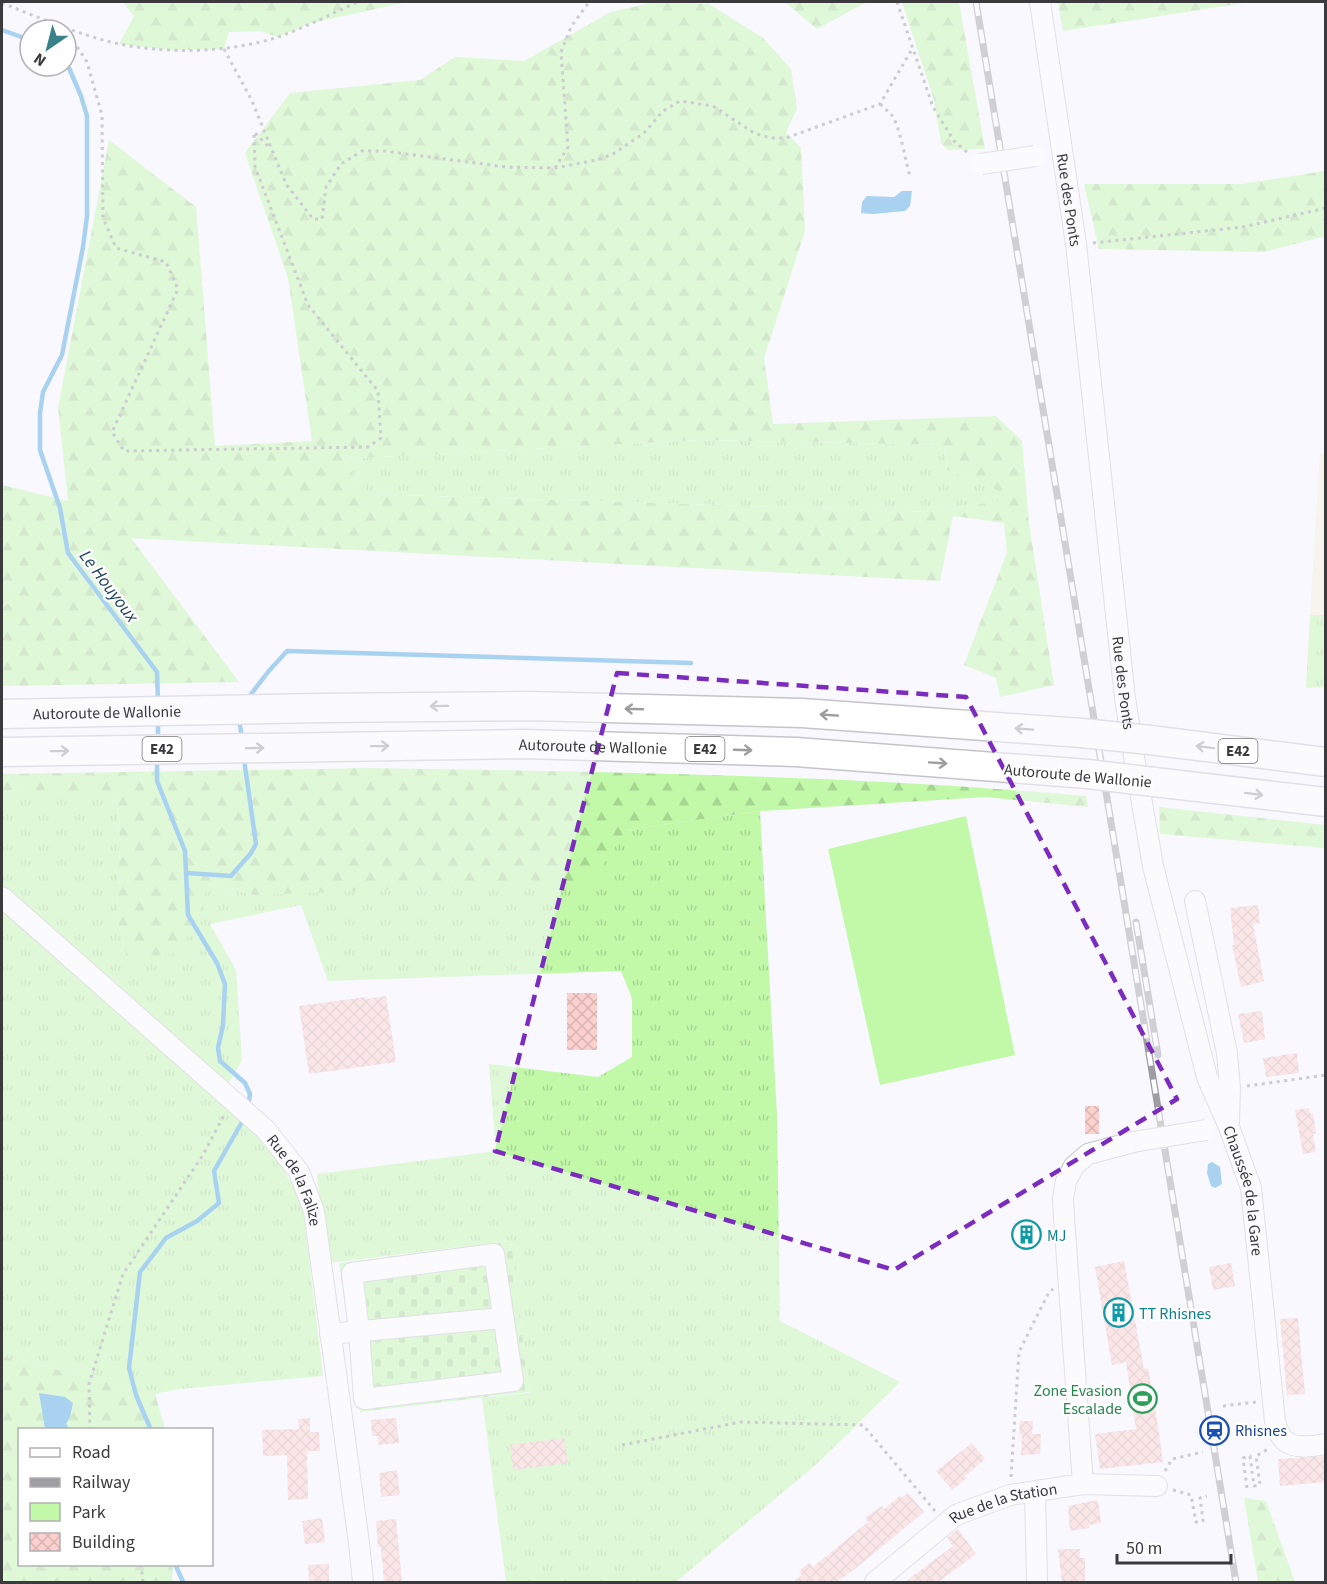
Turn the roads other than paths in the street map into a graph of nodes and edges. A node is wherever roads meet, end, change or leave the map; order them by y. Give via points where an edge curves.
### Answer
1 (1040, 2) edge
2 (1063, 152) junction
3 (974, 159) road end
4 (2, 714) edge
5 (2, 752) edge
6 (1326, 762) edge
7 (1326, 802) edge
8 (2, 897) edge
9 (1195, 901) dead end
10 (1229, 1126) junction
11 (502, 1318) junction
12 (359, 1331) junction
13 (330, 1334) junction
14 (1326, 1444) edge
15 (1083, 1484) junction
16 (1157, 1486) road end
17 (1035, 1492) junction
18 (363, 1582) edge
19 (875, 1582) edge
20 (1037, 1582) edge

1 - 2 street, Rue des Ponts
2 - 3 street, bridge
2 - 10 street, Rue des Ponts via 1125,698 1139,786 1153,866 1207,1077
6 -> 4 highway, Autoroute de Wallonie / E42, bridge via 1082,733 802,713 529,706
5 -> 7 highway, Autoroute de Wallonie / E42, bridge via 524,744 796,752 1088,774
8 - 13 street, Rue de la Falize via 266,1130 299,1172 314,1210
9 - 10 street via 1227,1053
10 - 14 street, Chaussée de la Gare via 1251,1188 1277,1432 1291,1445 1305,1448
10 - 15 street, Chaussée de la Gare, bridge via 1133,1142 1088,1154 1074,1166 1066,1181 1063,1199
11 - 12 street
11 - 12 street via 494,1254 352,1274
11 - 12 street via 513,1381 364,1399
12 - 13 street
13 - 18 street, Rue de la Falize
15 - 16 street, Rue de la Station
15 - 17 street, Rue de la Station
17 - 19 street, Rue de la Station via 1010,1495 956,1515
17 - 20 street

